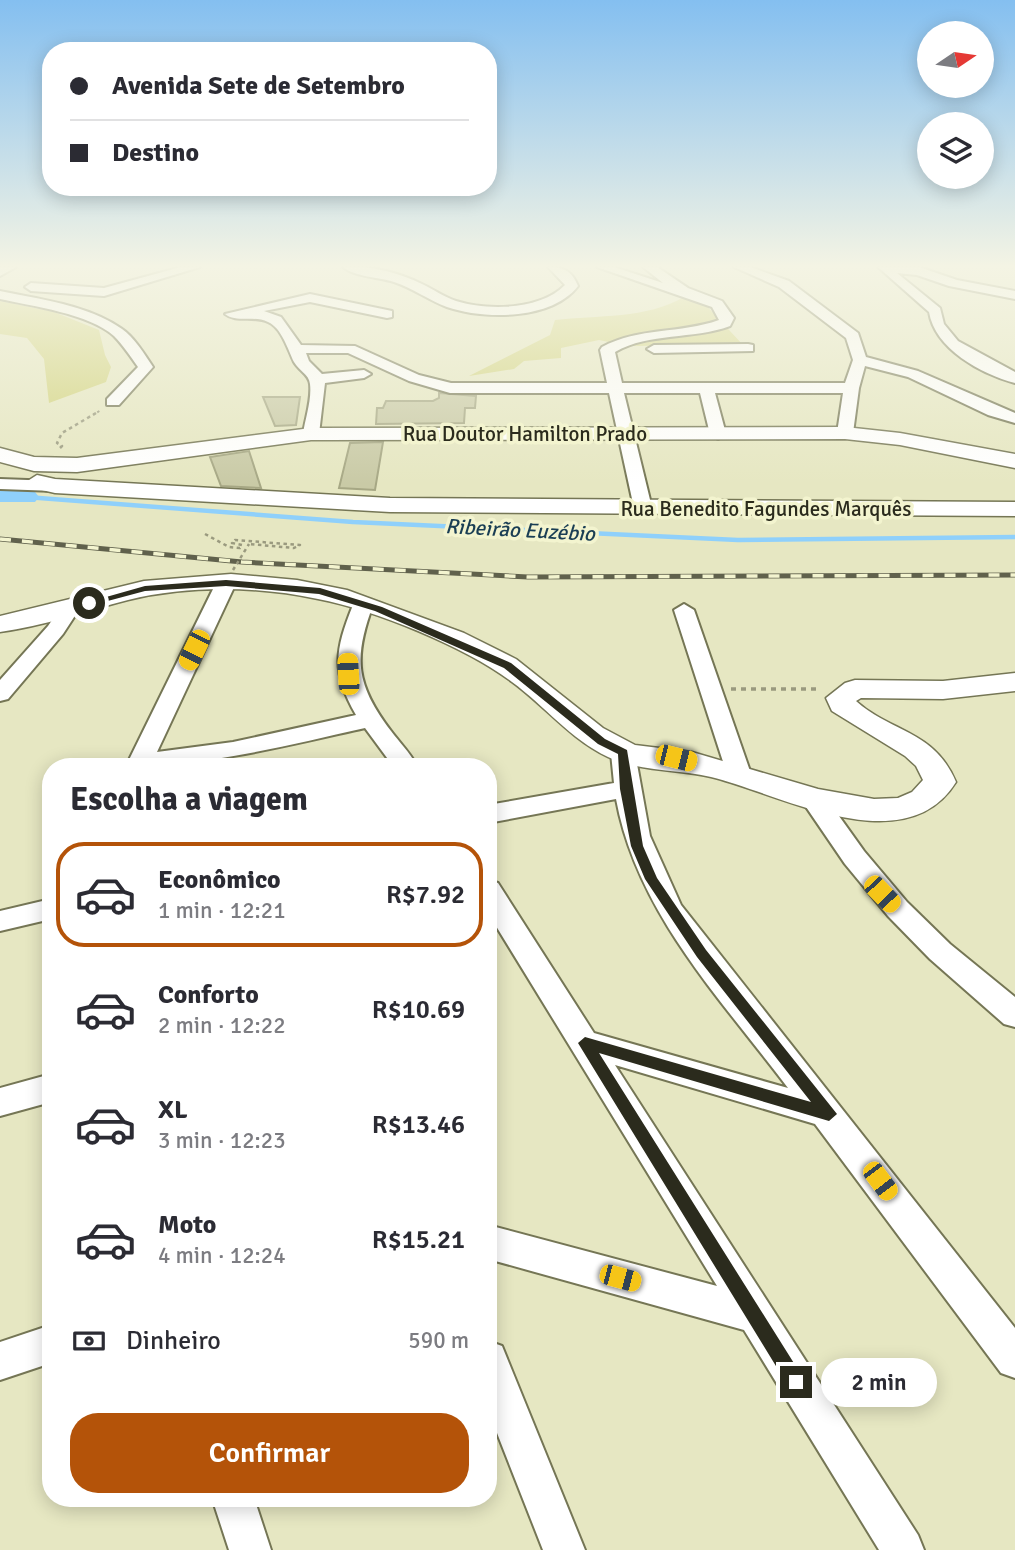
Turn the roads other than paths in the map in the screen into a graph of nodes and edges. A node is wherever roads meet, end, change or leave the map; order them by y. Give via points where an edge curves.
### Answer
1 (124, 339) edge
2 (290, 339) edge
3 (635, 339) edge
4 (854, 339) edge
5 (949, 339) edge
6 (748, 348) dead end
7 (297, 349) junction
8 (607, 350) junction
9 (860, 360) junction
10 (146, 367) junction
11 (364, 373) dead end
12 (1015, 378) edge
13 (317, 379) junction
14 (616, 387) junction
15 (706, 387) junction
16 (156, 388) dead end
17 (850, 388) junction
18 (113, 402) road end
19 (1015, 418) edge
20 (624, 433) junction
21 (845, 433) junction
22 (311, 434) junction
23 (718, 434) junction
24 (0, 455) edge
25 (136, 456) junction
26 (1015, 461) edge
27 (95, 463) junction
28 (0, 468) edge
29 (0, 484) edge
30 (55, 486) junction
31 (88, 488) junction
32 (131, 488) junction
33 (643, 508) junction
34 (1015, 509) edge
35 (230, 576) junction
36 (363, 605) junction
37 (70, 608) junction
38 (684, 610) dead end
39 (0, 624) edge
40 (1015, 682) edge
41 (0, 694) edge
42 (371, 719) junction
43 (623, 753) junction
44 (142, 758) edge
45 (236, 758) edge
46 (399, 758) edge
47 (739, 774) junction
48 (626, 789) junction
49 (815, 801) junction
50 (497, 812) edge
51 (497, 904) edge
52 (42, 911) edge
53 (0, 921) edge
54 (1015, 1015) edge
55 (585, 1043) junction
56 (42, 1090) edge
57 (0, 1102) edge
58 (829, 1114) junction
59 (497, 1244) edge
60 (752, 1314) junction
61 (42, 1347) edge
62 (1015, 1359) edge
63 (0, 1361) edge
64 (497, 1382) edge
65 (236, 1507) edge
66 (250, 1550) edge
67 (564, 1550) edge
68 (903, 1550) edge

1 - 10 street
2 - 7 street
3 - 8 street
4 - 9 street
5 - 12 street
6 - 8 street
7 - 13 street via 302,363
7 - 14 street via 350,349 414,378 450,388
8 - 14 street
9 - 17 street
9 - 19 street via 914,374
10 - 16 street
10 - 18 street
11 - 13 street
13 - 22 street
14 - 15 street
14 - 20 street
15 - 17 street
15 - 23 street
17 - 21 street
20 - 22 main road, Rua Doutor Hamilton Prado
20 - 23 main road, Rua Doutor Hamilton Prado
20 - 33 street
21 - 23 main road, Rua Doutor Hamilton Prado
21 - 26 main road, Rua Doutor Hamilton Prado
22 - 25 main road, Rua Doutor Hamilton Prado
24 - 27 main road, Rua Doutor Hamilton Prado via 34,464
25 - 27 main road, Rua Doutor Hamilton Prado
25 - 32 main road via 119,474 122,483
27 - 31 main road via 101,475
28 - 30 main road, Rua Benedito Fagundes Marquês
29 - 30 street
30 - 31 main road, Rua Benedito Fagundes Marquês
31 - 32 main road, Rua Benedito Fagundes Marquês
32 - 33 main road, Rua Benedito Fagundes Marquês via 390,505
33 - 34 main road, Rua Benedito Fagundes Marquês
35 - 36 main road via 320,591
35 - 37 main road via 145,589
35 - 44 street
36 - 42 street via 351,638 348,674
36 - 43 main road via 508,666 601,742
37 - 39 main road
37 - 41 street
38 - 47 street
40 - 49 main road via 943,690 855,689 841,698 842,705 926,757 937,769 940,782 916,803 894,808
42 - 45 street
42 - 46 street
43 - 47 main road via 676,758
43 - 48 street
47 - 49 main road
48 - 50 street
48 - 58 street via 637,846 671,912
49 - 54 street via 882,894
51 - 55 street
52 - 53 street
55 - 58 street
55 - 60 street
56 - 57 street
58 - 62 street
59 - 60 street
60 - 68 street
61 - 63 street
64 - 67 street
65 - 66 street

